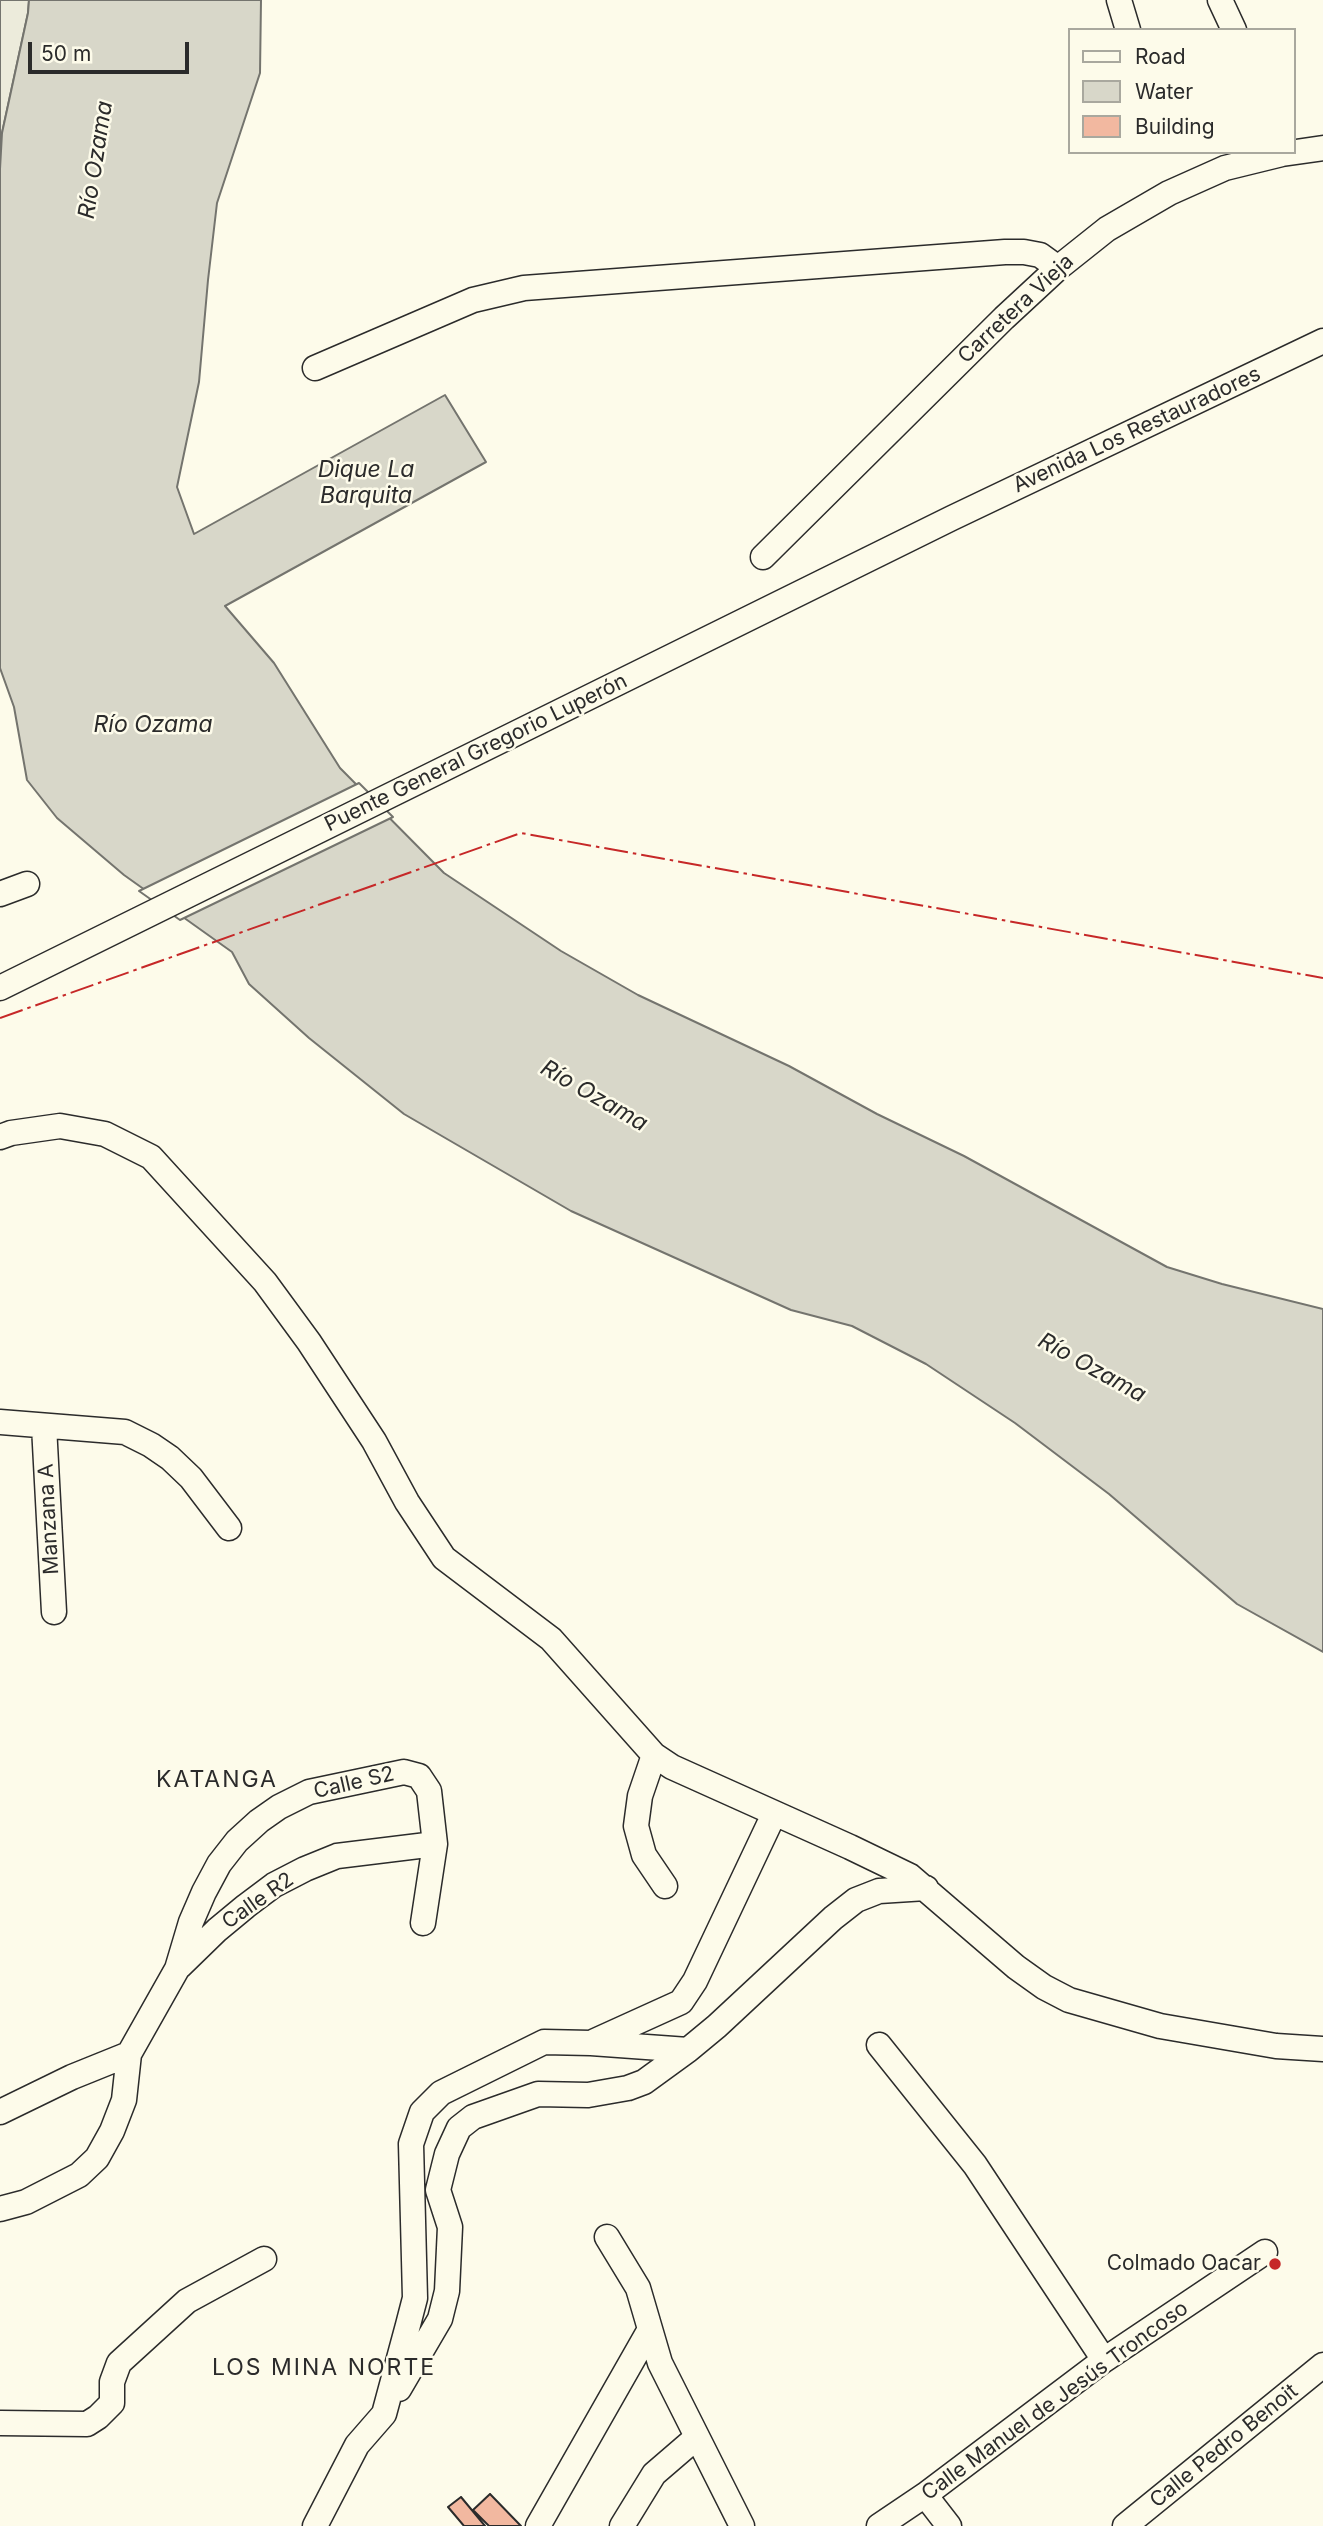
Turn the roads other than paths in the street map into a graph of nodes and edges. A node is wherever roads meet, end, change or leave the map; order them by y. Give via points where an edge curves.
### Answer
1 (1119, 0) edge
2 (1220, 0) edge
3 (1127, 28) edge
4 (1233, 28) edge
5 (1323, 148) edge
6 (1295, 151) edge
7 (1273, 154) edge
8 (1218, 160) edge
9 (1058, 268) junction
10 (1323, 341) edge
11 (315, 368) dead end
12 (952, 518) joint
13 (763, 557) dead end
14 (27, 884) dead end
15 (0, 894) edge
16 (0, 988) edge
17 (0, 1137) edge
18 (0, 1422) edge
19 (44, 1426) junction
20 (229, 1528) dead end
21 (54, 1612) dead end
22 (654, 1755) junction
23 (774, 1814) junction
24 (435, 1844) junction
25 (665, 1886) dead end
26 (926, 1888) junction
27 (423, 1923) dead end
28 (177, 1969) junction
29 (591, 2043) junction
30 (879, 2045) dead end
31 (1323, 2049) edge
32 (688, 2050) junction
33 (129, 2054) junction
34 (0, 2112) edge
35 (0, 2209) edge
36 (607, 2237) dead end
37 (1265, 2252) dead end
38 (264, 2259) dead end
39 (649, 2331) junction
40 (1104, 2360) junction
41 (1323, 2365) edge
42 (384, 2414) junction
43 (0, 2423) edge
44 (696, 2437) junction
45 (925, 2496) junction
46 (315, 2526) edge
47 (538, 2526) edge
48 (622, 2526) edge
49 (742, 2526) edge
50 (879, 2526) edge
51 (949, 2526) edge
52 (1125, 2526) edge

1 - 3 street
2 - 4 street
5 - 6 street, Carretera Vieja
7 - 8 street, Carretera Vieja
8 - 9 street, Carretera Vieja via 1117,223
9 - 11 street via 1040,255 1024,251 524,288 473,300
9 - 13 street, Carretera Vieja
10 - 12 street, Avenida Los Restauradores
12 - 16 street, Puente General Gregorio Luperón
14 - 15 street
17 - 22 street via 60,1126 105,1134 151,1157 248,1263 302,1332 444,1558 551,1639
18 - 19 street
19 - 20 street via 125,1432 151,1445 191,1478
19 - 21 street, Manzana A
22 - 23 street
22 - 25 street via 636,1826 644,1855
23 - 26 street via 890,1866
23 - 29 street via 695,1981 681,2001
24 - 27 street
24 - 28 street, Calle R2 via 337,1856 304,1868 246,1906
24 - 28 street, Calle S2 via 429,1791 419,1776 404,1772 309,1792 259,1821 219,1864 191,1922
26 - 31 street via 1016,1967 1069,2000 1198,2034
26 - 32 street via 879,1891 856,1900
28 - 33 street
29 - 32 street
29 - 42 street via 544,2042 441,2093 422,2112 411,2144 415,2298
30 - 40 street via 975,2165
32 - 42 street via 628,2088 588,2095 538,2094 473,2117 459,2128 438,2190 450,2227 447,2291 440,2319
33 - 34 street
33 - 35 street via 124,2100 97,2158 79,2175 26,2202
36 - 39 street via 638,2288
37 - 40 street, Calle Manuel de Jesús Troncoso
38 - 43 street via 187,2301 119,2363 112,2382 112,2403 99,2417 87,2424
39 - 44 street
39 - 47 street
40 - 45 street, Calle Manuel de Jesús Troncoso
41 - 52 street, Calle Pedro Benoit
42 - 46 street via 357,2445
44 - 48 street via 654,2474
44 - 49 street
45 - 50 street, Calle Manuel de Jesús Troncoso
45 - 51 street

